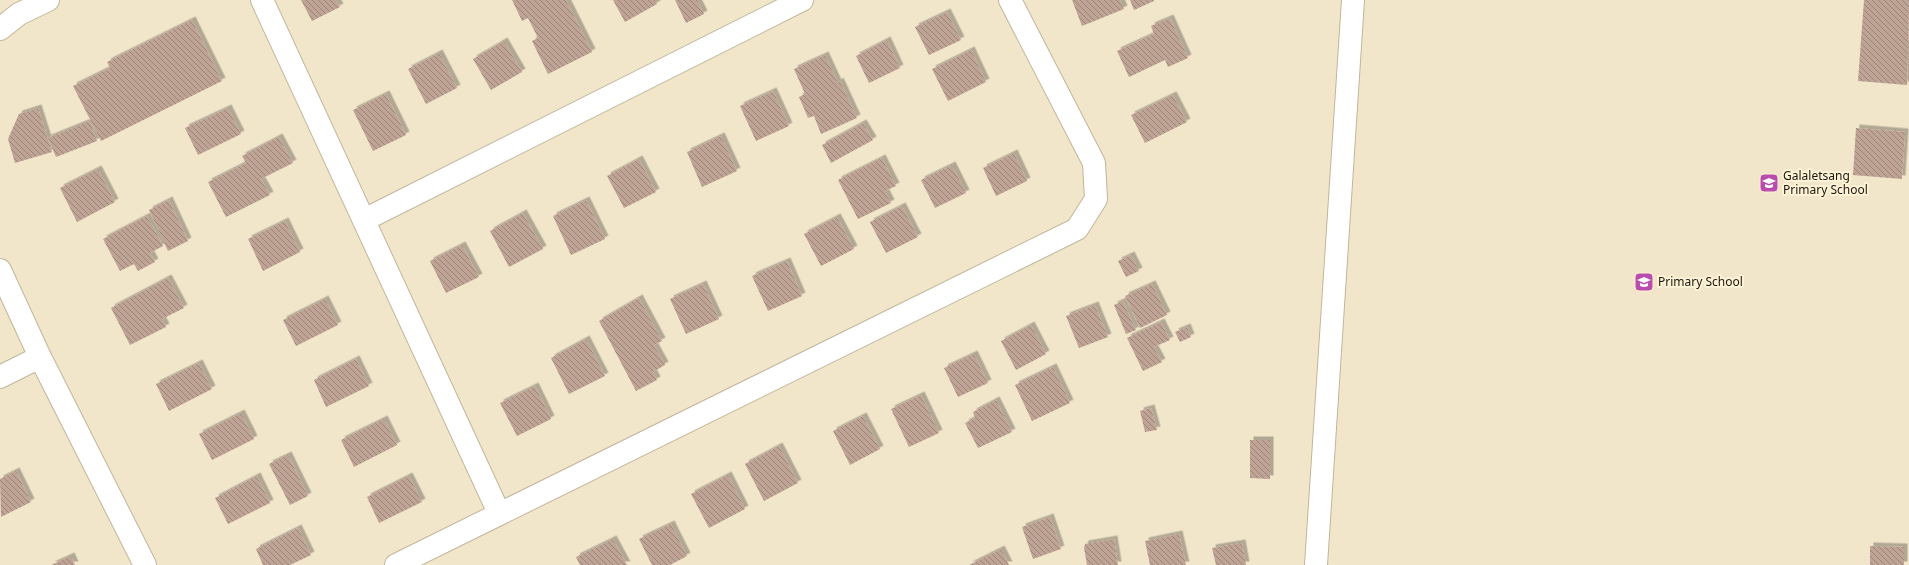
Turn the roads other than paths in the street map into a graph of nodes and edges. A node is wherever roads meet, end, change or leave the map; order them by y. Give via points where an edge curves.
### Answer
1 (48, 0) edge
2 (262, 0) edge
3 (802, 0) edge
4 (1010, 0) edge
5 (1353, 0) edge
6 (15, 7) edge
7 (0, 29) edge
8 (364, 220) junction
9 (0, 270) edge
10 (40, 357) junction
11 (0, 377) edge
12 (499, 513) junction
13 (145, 565) edge
14 (396, 565) edge
15 (1316, 565) edge

1 - 6 street
2 - 8 street
3 - 8 street
4 - 12 street via 1094,163 1096,199 1077,229
5 - 15 street
6 - 7 street
8 - 12 street
9 - 10 street
10 - 11 street
10 - 13 street
12 - 14 street

